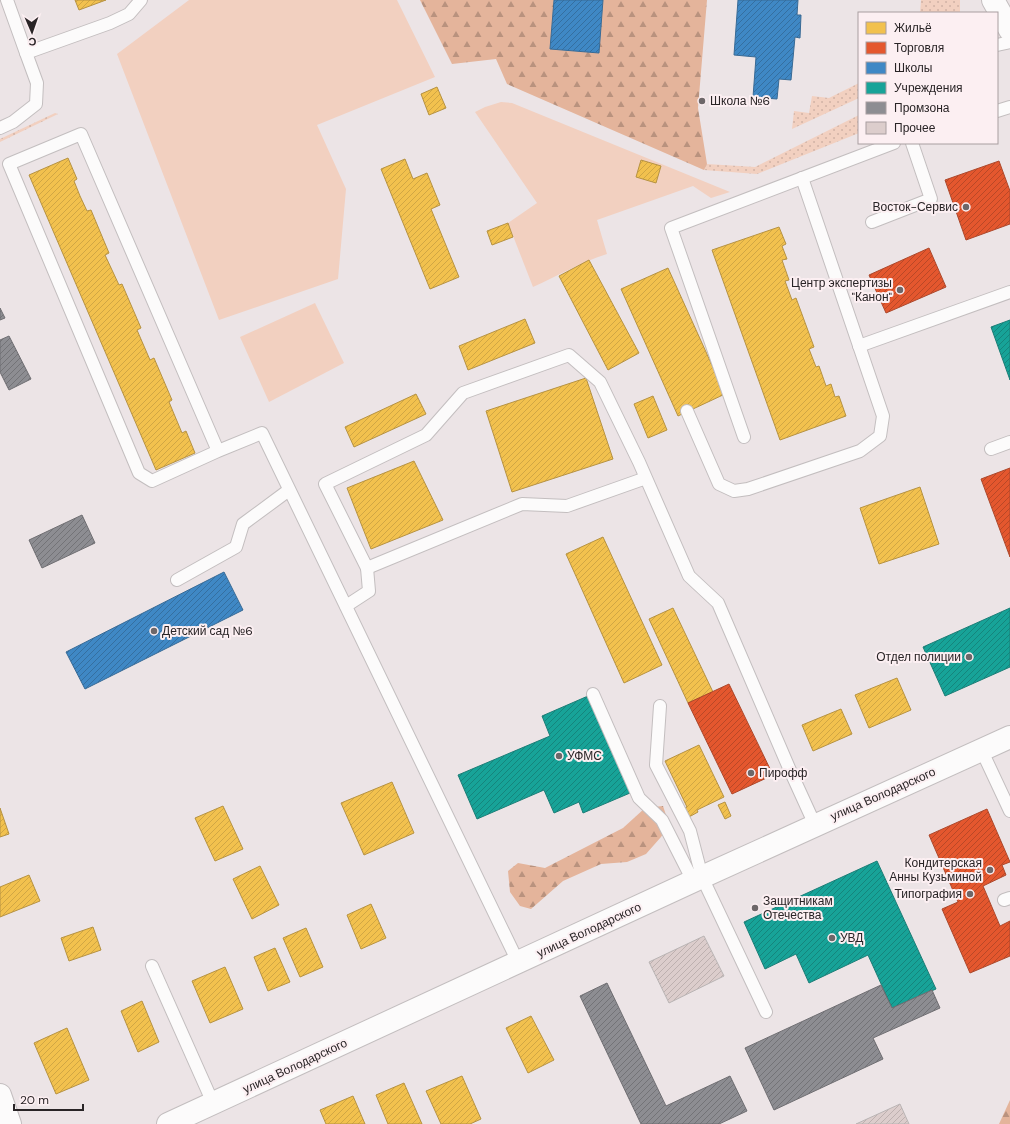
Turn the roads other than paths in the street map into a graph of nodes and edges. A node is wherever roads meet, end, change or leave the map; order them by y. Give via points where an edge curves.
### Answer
1 (7, 0) edge
2 (141, 0) edge
3 (993, 0) edge
4 (1010, 30) edge
5 (1010, 42) edge
6 (998, 45) edge
7 (26, 53) junction
8 (1010, 107) edge
9 (998, 111) edge
10 (0, 128) edge
11 (891, 144) edge
12 (912, 144) edge
13 (802, 178) junction
14 (872, 222) dead end
15 (1010, 292) edge
16 (859, 346) junction
17 (688, 412) dead end
18 (744, 437) dead end
19 (1010, 442) edge
20 (991, 449) dead end
21 (218, 451) junction
22 (646, 478) junction
23 (289, 490) junction
24 (367, 568) junction
25 (177, 580) dead end
26 (346, 606) junction
27 (594, 694) dead end
28 (660, 706) dead end
29 (1010, 737) edge
30 (981, 750) junction
31 (1010, 811) edge
32 (815, 825) junction
33 (697, 879) junction
34 (518, 962) junction
35 (152, 966) dead end
36 (766, 1012) dead end
37 (0, 1095) edge
38 (213, 1103) junction
39 (10, 1124) edge
40 (168, 1124) edge

1 - 7 lane
2 - 7 lane via 129,14 110,24
3 - 4 main road
5 - 6 lane
7 - 10 lane via 37,83 36,104 13,122
8 - 9 lane
11 - 13 lane
12 - 14 lane via 931,199
13 - 16 lane
13 - 18 lane via 671,228
15 - 16 lane
16 - 17 lane via 883,416 880,436 860,451 748,489 734,491 719,484
19 - 20 lane
21 - 21 lane via 81,134 8,164 139,473 152,481
21 - 23 lane via 262,433
22 - 24 lane via 567,506 522,504
22 - 24 lane via 600,382 569,355 463,393 426,435 325,484
22 - 32 lane via 689,576 718,603
23 - 25 lane via 243,524 236,547
23 - 26 lane
24 - 26 lane via 369,591
26 - 34 lane
27 - 33 lane via 639,798 662,820
28 - 33 lane via 656,765 690,831
29 - 30 main road, улица Володарского
30 - 31 lane
30 - 32 main road, улица Володарского
32 - 33 main road, улица Володарского
33 - 34 main road, улица Володарского
33 - 36 lane
34 - 38 main road, улица Володарского
35 - 38 lane
37 - 39 main road
38 - 40 main road, улица Володарского

